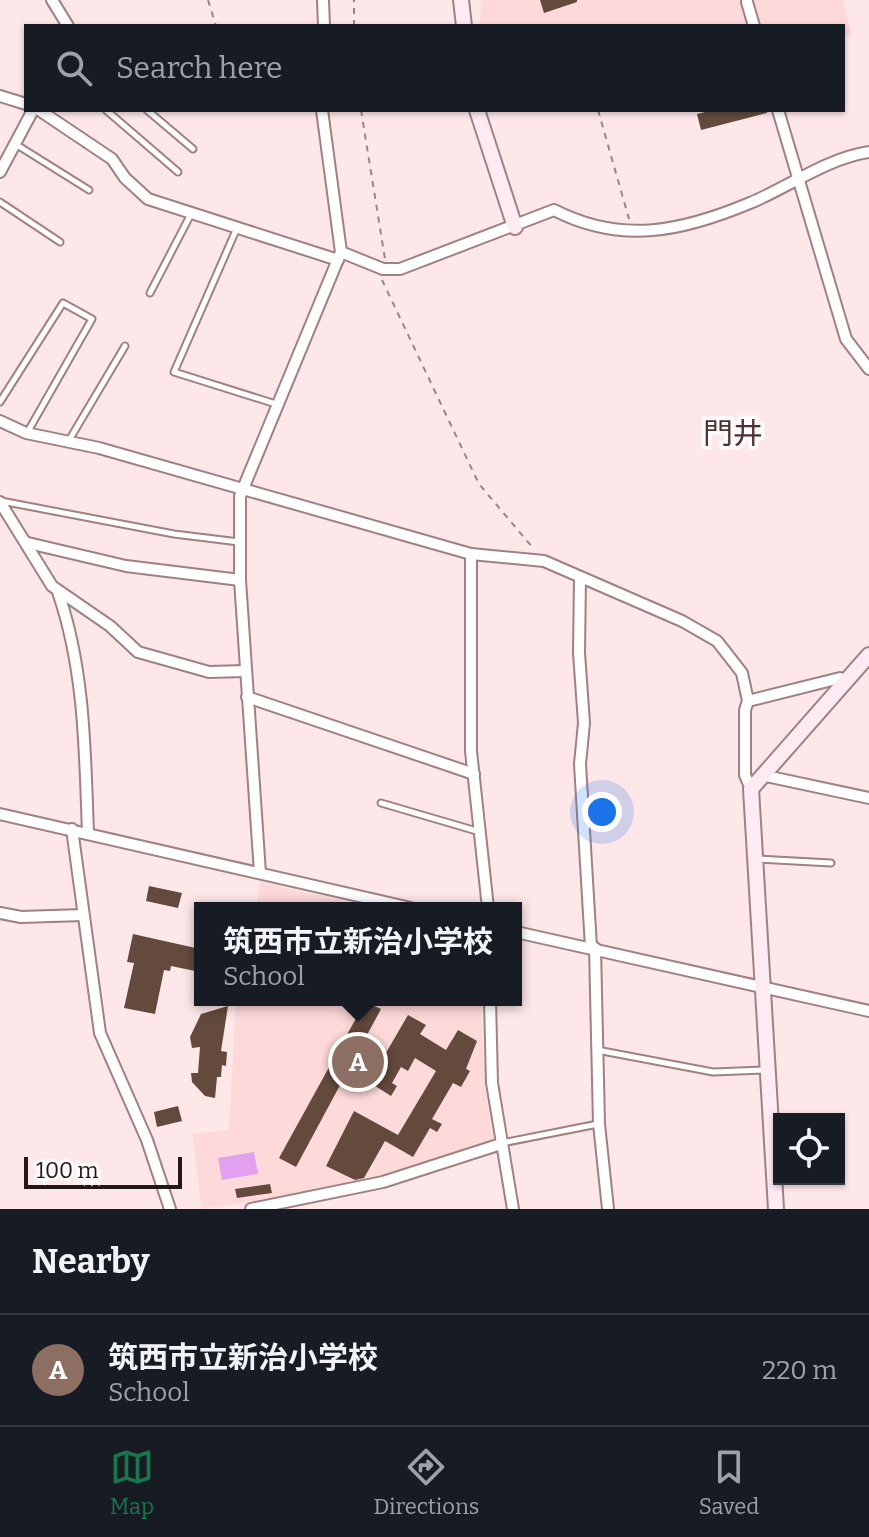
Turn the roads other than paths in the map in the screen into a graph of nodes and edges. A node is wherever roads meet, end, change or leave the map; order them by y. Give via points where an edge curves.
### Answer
1 (52, 0) edge
2 (323, 0) edge
3 (461, 0) edge
4 (747, 2) dead end
5 (67, 24) edge
6 (324, 24) edge
7 (464, 24) edge
8 (753, 24) edge
9 (0, 96) edge
10 (24, 103) edge
11 (32, 112) edge
12 (42, 112) edge
13 (108, 112) edge
14 (149, 112) edge
15 (322, 112) edge
16 (478, 112) edge
17 (779, 112) edge
18 (16, 144) junction
19 (193, 149) dead end
20 (869, 152) edge
21 (0, 172) edge
22 (178, 172) dead end
23 (798, 177) junction
24 (89, 190) dead end
25 (0, 202) edge
26 (191, 213) junction
27 (515, 227) junction
28 (237, 228) junction
29 (60, 242) dead end
30 (340, 256) junction
31 (150, 293) dead end
32 (125, 346) dead end
33 (869, 369) edge
34 (0, 402) edge
35 (279, 405) junction
36 (0, 421) edge
37 (26, 433) junction
38 (67, 443) junction
39 (246, 488) junction
40 (0, 501) edge
41 (28, 543) junction
42 (240, 543) junction
43 (471, 554) junction
44 (580, 577) junction
45 (240, 580) junction
46 (58, 592) junction
47 (869, 655) edge
48 (246, 671) junction
49 (843, 681) junction
50 (247, 697) junction
51 (748, 701) junction
52 (474, 774) junction
53 (761, 775) junction
54 (751, 789) junction
55 (869, 798) edge
56 (381, 803) dead end
57 (0, 814) edge
58 (72, 829) junction
59 (481, 832) junction
60 (88, 834) junction
61 (754, 859) junction
62 (831, 863) dead end
63 (260, 873) junction
64 (385, 902) edge
65 (487, 902) edge
66 (0, 913) edge
67 (83, 915) junction
68 (522, 933) edge
69 (593, 948) junction
70 (760, 988) junction
71 (490, 1006) edge
72 (869, 1011) edge
73 (597, 1050) junction
74 (765, 1070) junction
75 (599, 1124) junction
76 (501, 1144) junction
77 (170, 1209) edge
78 (251, 1209) edge
79 (513, 1209) edge
80 (608, 1209) edge
81 (776, 1209) edge

1 - 5 street
2 - 6 street
3 - 7 street
4 - 8 street
9 - 10 street
11 - 18 street
12 - 26 street via 112,159 148,199
13 - 22 lane
14 - 19 lane
15 - 30 street
16 - 27 street
17 - 23 street
18 - 21 street
18 - 24 lane
20 - 23 street
23 - 27 street via 694,225 633,232 596,226 554,210
23 - 33 street via 846,339
25 - 29 lane
26 - 28 street
26 - 31 lane
27 - 30 street via 400,269
28 - 30 street
28 - 35 lane via 174,372
30 - 35 street
32 - 38 lane
34 - 37 lane via 63,303 92,319
35 - 39 street
36 - 37 street
37 - 38 street
38 - 39 street
39 - 42 street via 240,496
39 - 43 street
40 - 41 street
40 - 42 lane
41 - 45 street via 126,566
41 - 46 street
42 - 45 street
43 - 44 street via 544,561
43 - 52 street
44 - 51 street via 717,641 742,673
44 - 69 street via 580,764
45 - 48 street
46 - 48 street via 138,652 209,672
46 - 60 street via 75,652
47 - 49 street
48 - 50 street
49 - 51 street
49 - 53 street
50 - 52 street
50 - 63 street
51 - 54 street via 745,775
52 - 59 street
53 - 54 street
53 - 55 street
54 - 61 street
56 - 59 lane
57 - 58 street
58 - 60 street
58 - 67 street
59 - 65 street
60 - 63 street
61 - 62 lane
61 - 70 street
63 - 64 street
66 - 67 street
67 - 77 street via 100,1033 147,1140
68 - 69 street
69 - 70 street
69 - 73 street
70 - 72 street
70 - 74 street
71 - 76 street via 492,1083
73 - 74 lane via 713,1072
73 - 75 street
74 - 81 street
75 - 76 lane
75 - 80 street
76 - 78 street via 362,1187
76 - 79 street

